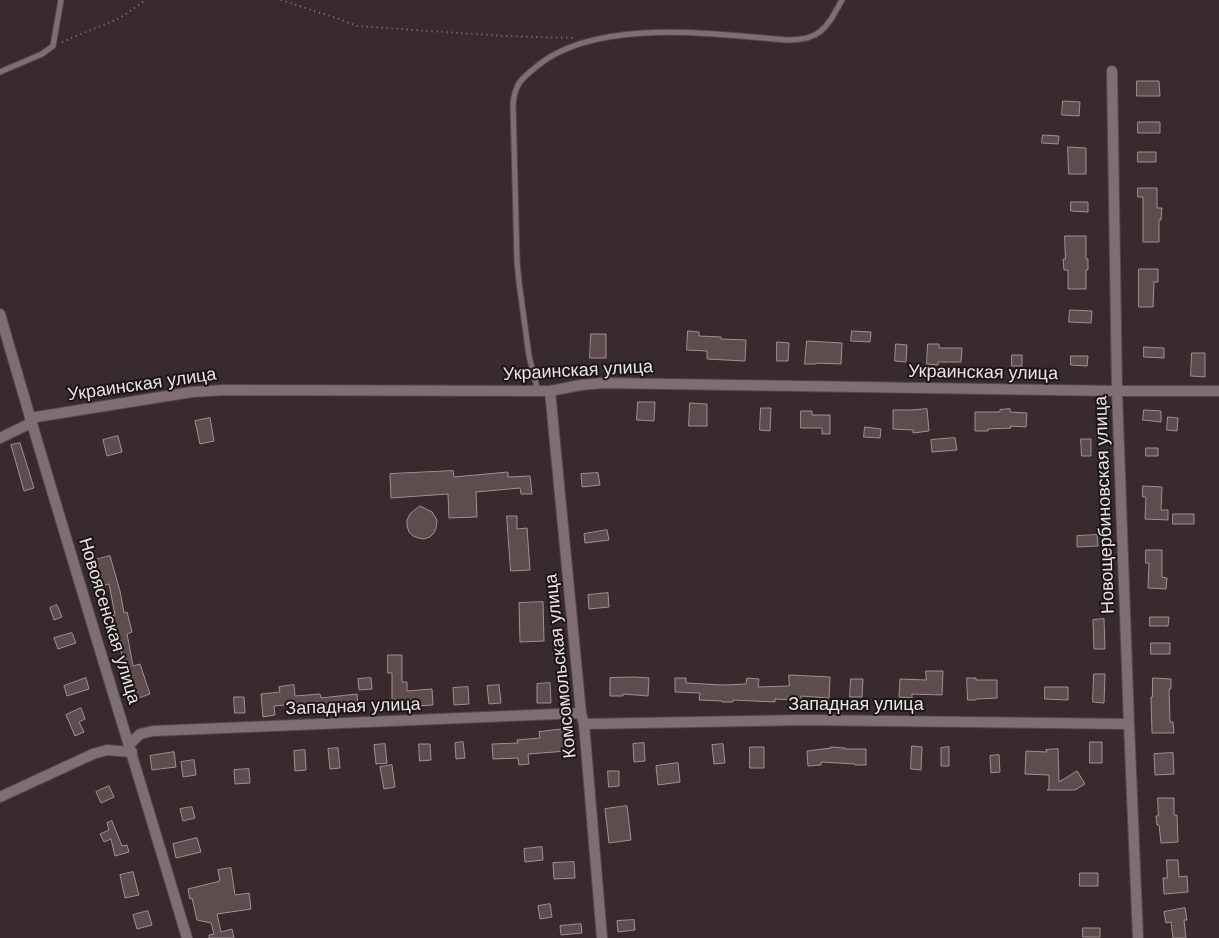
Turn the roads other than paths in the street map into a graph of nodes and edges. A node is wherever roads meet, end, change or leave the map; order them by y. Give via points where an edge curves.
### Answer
1 (61, 0) edge
2 (842, 0) edge
3 (1112, 71) dead end
4 (0, 72) edge
5 (0, 314) edge
6 (538, 391) junction
7 (550, 391) junction
8 (1219, 391) edge
9 (1117, 392) junction
10 (31, 421) junction
11 (0, 438) edge
12 (583, 719) junction
13 (1128, 724) junction
14 (131, 748) junction
15 (0, 797) edge
16 (187, 938) edge
17 (602, 938) edge
18 (1138, 938) edge

1 - 4 lane via 53,46
2 - 6 lane via 830,22 810,38 786,40 700,32 607,37 552,55 523,78 515,91 513,104 517,261 529,356
3 - 9 street, Новощербиновская улица
5 - 10 street, Новоясенская улица
6 - 7 street, Украинская улица
6 - 10 street, Украинская улица via 225,390 192,392
7 - 9 street, Украинская улица via 604,383
7 - 12 street, Комсомольская улица
8 - 9 street, Украинская улица
9 - 13 street, Новощербиновская улица
10 - 11 street, Украинская улица
10 - 14 street, Новоясенская улица
12 - 13 street, Западная улица
12 - 14 street, Западная улица via 153,731 140,734
12 - 17 street, Комсомольская улица
13 - 18 street, Новощербиновская улица
14 - 15 street via 93,754
14 - 16 street, Новоясенская улица

